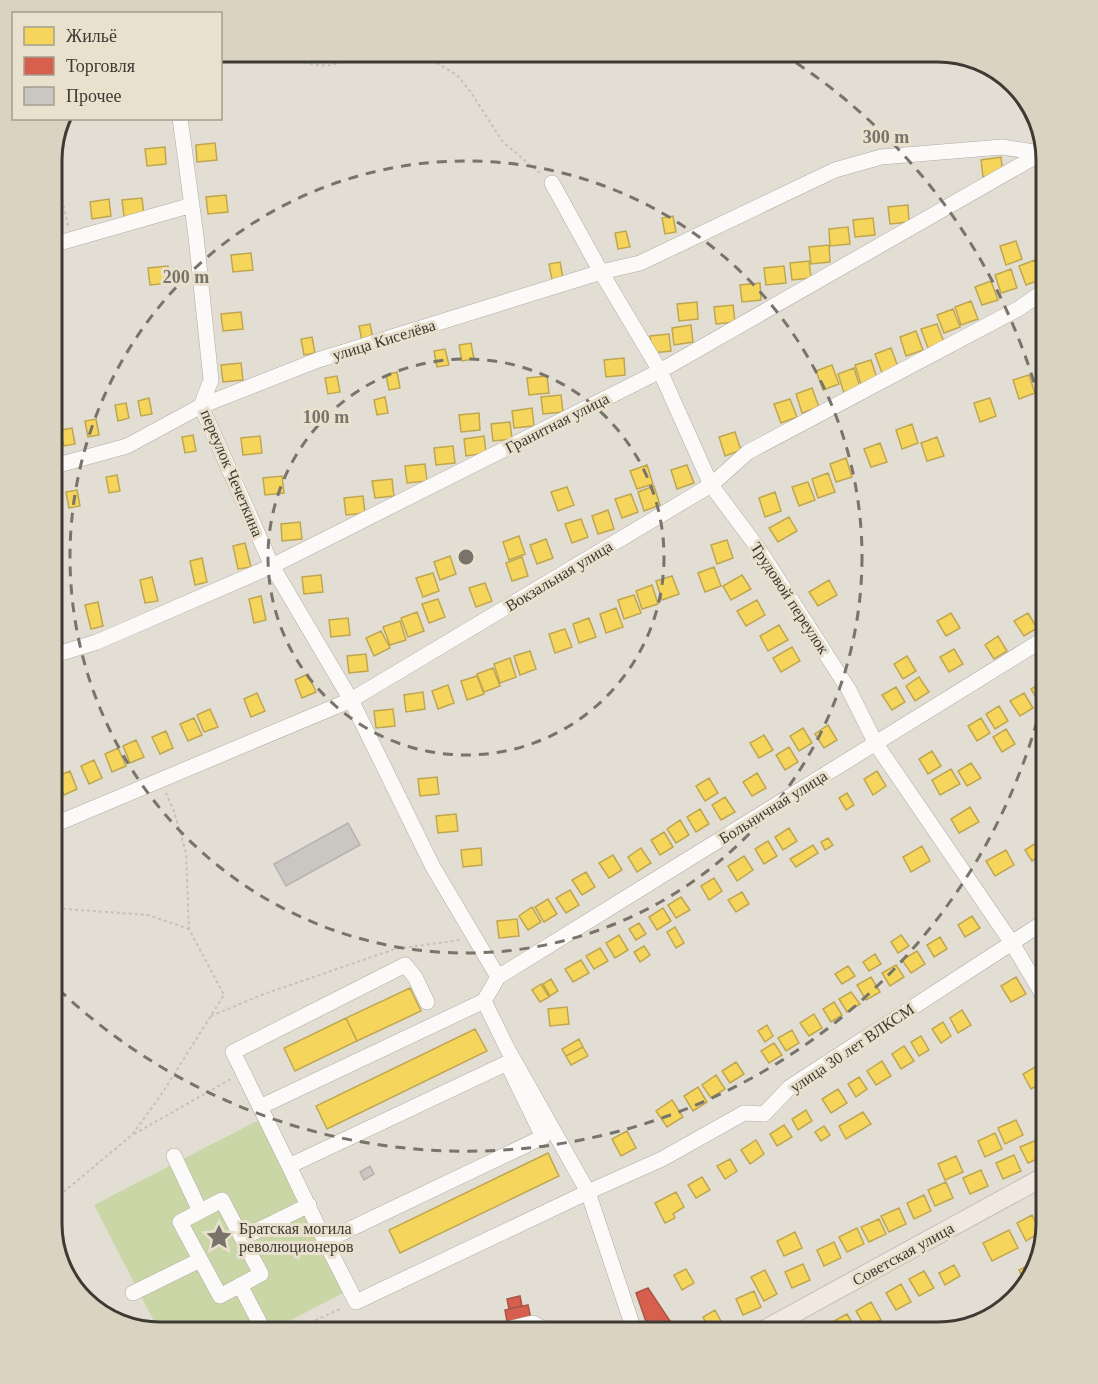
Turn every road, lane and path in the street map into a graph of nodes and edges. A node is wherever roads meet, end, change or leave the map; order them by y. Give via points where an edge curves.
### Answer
1 (301, 62) edge
2 (337, 62) edge
3 (435, 62) edge
4 (180, 120) edge
5 (1036, 151) edge
6 (1036, 155) edge
7 (552, 183) joint
8 (62, 200) edge
9 (192, 205) junction
10 (70, 240) junction
11 (62, 242) edge
12 (601, 272) junction
13 (1036, 297) edge
14 (660, 371) junction
15 (201, 406) junction
16 (62, 464) edge
17 (711, 485) junction
18 (272, 566) junction
19 (1036, 644) edge
20 (62, 653) edge
21 (351, 700) junction
22 (876, 744) junction
23 (160, 781) junction
24 (62, 821) edge
25 (62, 909) edge
26 (1036, 927) edge
27 (189, 929) junction
28 (475, 938) junction
29 (1012, 943) junction
30 (498, 977) junction
31 (1036, 983) edge
32 (484, 1001) junction
33 (427, 1002) dead end
34 (211, 1016) junction
35 (243, 1072) junction
36 (260, 1107) junction
37 (132, 1135) junction
38 (174, 1156) dead end
39 (289, 1166) junction
40 (1036, 1181) edge
41 (588, 1192) junction
42 (62, 1193) edge
43 (309, 1205) junction
44 (200, 1211) junction
45 (242, 1238) junction
46 (325, 1241) junction
47 (200, 1260) junction
48 (240, 1285) junction
49 (133, 1293) dead end
50 (356, 1302) junction
51 (259, 1322) edge
52 (312, 1322) edge
53 (631, 1322) edge
54 (778, 1322) edge

1 - 2 path
3 - 7 path via 457,75 503,142
4 - 9 street, переулок Чечеткина
5 - 12 street, улица Киселёва via 1002,147 881,157 835,170 640,263
6 - 14 street, Гранитная улица
7 - 12 street, Трудовой переулок
8 - 10 path
9 - 10 street
9 - 15 street, переулок Чечеткина via 211,380
10 - 11 street
12 - 14 street, Трудовой переулок
12 - 15 street, улица Киселёва via 318,360
13 - 17 street, Вокзальная улица via 748,452
14 - 17 street, Трудовой переулок
14 - 18 street, Гранитная улица
15 - 16 street, улица Киселёва via 127,446
15 - 18 street, переулок Чечеткина
17 - 21 street, Вокзальная улица
17 - 22 street, Трудовой переулок via 758,548 843,681
18 - 20 street, Гранитная улица via 98,642
18 - 21 street, переулок Чечеткина
19 - 22 street, Больничная улица
21 - 23 street, Вокзальная улица
21 - 28 street, переулок Чечеткина via 433,867
22 - 29 street, Трудовой переулок
22 - 30 street, Больничная улица
23 - 24 street, Вокзальная улица
23 - 27 path via 186,853
25 - 27 path via 148,915
26 - 29 street, улица 30 лет ВЛКСМ
27 - 34 path via 224,995
28 - 30 street, переулок Чечеткина
28 - 34 path via 395,949
29 - 31 street, Трудовой переулок
29 - 41 street, улица 30 лет ВЛКСМ via 790,1087 764,1114 744,1113 662,1159
30 - 32 street
32 - 36 street
32 - 41 street
33 - 35 street via 405,965 233,1052
34 - 37 path
35 - 36 street
35 - 37 path
36 - 39 street
37 - 42 path
38 - 44 street
39 - 43 street
39 - 46 street via 507,1063 543,1137
40 - 54 main road, Советская улица
41 - 50 street, улица 30 лет ВЛКСМ
41 - 53 street
43 - 45 street
43 - 46 street
44 - 45 street via 222,1200
44 - 47 street via 180,1222
45 - 48 street via 261,1274
46 - 50 street
47 - 48 street via 220,1296
47 - 49 street
48 - 51 street
50 - 52 path

